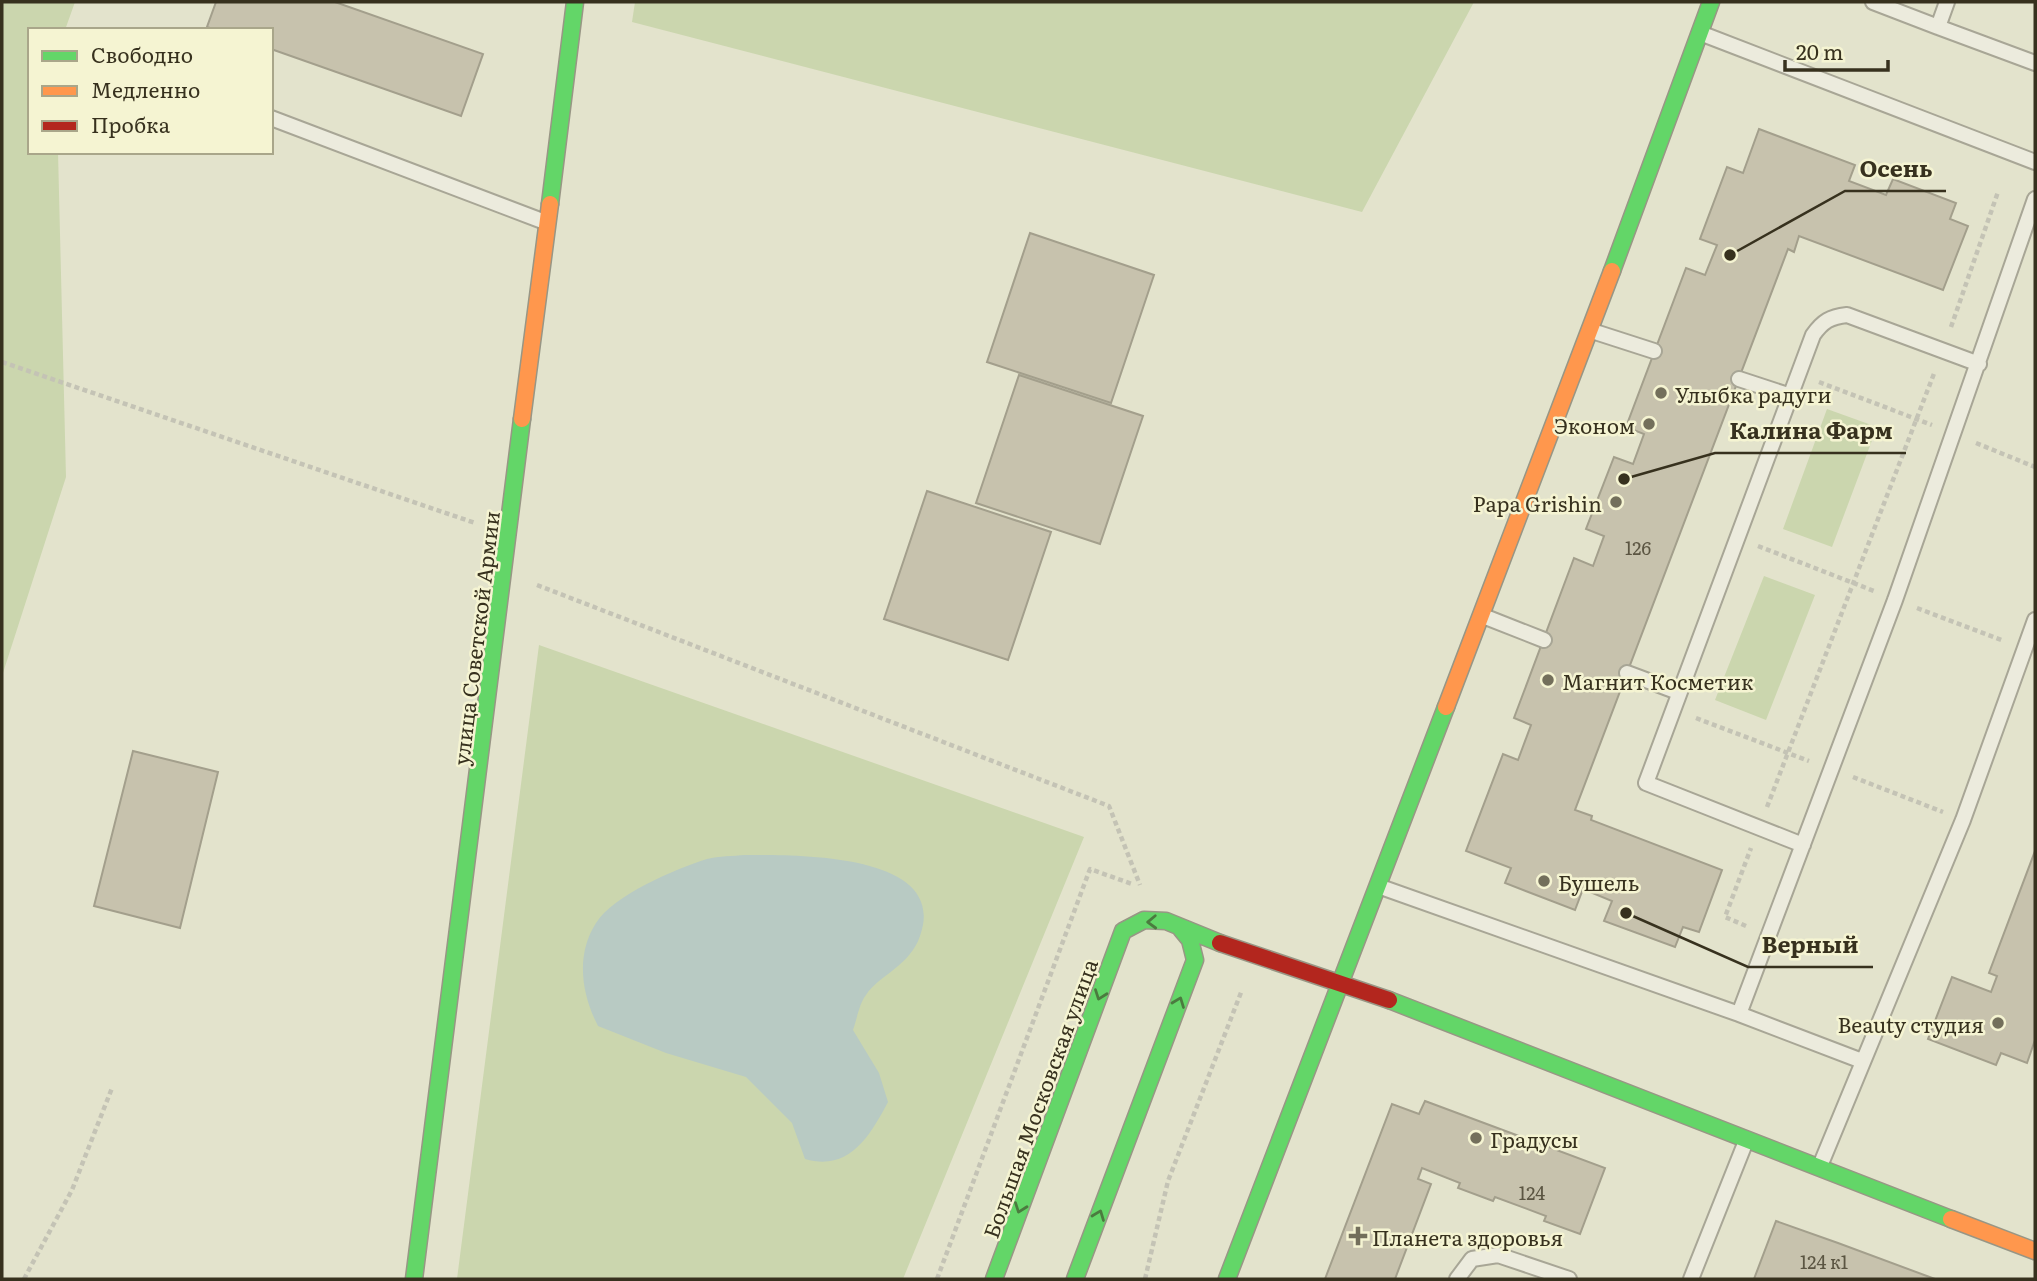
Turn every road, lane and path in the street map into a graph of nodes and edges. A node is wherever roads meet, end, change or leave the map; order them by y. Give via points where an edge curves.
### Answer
1 (575, 2) edge
2 (1712, 2) edge
3 (1873, 2) edge
4 (1947, 2) edge
5 (1938, 27) junction
6 (1700, 32) junction
7 (2035, 63) edge
8 (273, 119) edge
9 (2035, 162) edge
10 (1998, 192) dead end
11 (2035, 199) edge
12 (547, 223) junction
13 (1590, 331) junction
14 (1943, 350) junction
15 (1654, 351) dead end
16 (2, 362) edge
17 (1979, 363) junction
18 (1799, 374) junction
19 (1739, 379) dead end
20 (1791, 396) junction
21 (1918, 418) junction
22 (1955, 435) junction
23 (2035, 467) edge
24 (475, 523) dead end
25 (504, 572) junction
26 (1479, 614) junction
27 (2035, 620) edge
28 (1544, 640) dead end
29 (1627, 673) dead end
30 (1678, 692) junction
31 (1758, 828) junction
32 (1803, 845) junction
33 (1377, 886) junction
34 (1141, 888) dead end
35 (1181, 929) junction
36 (1769, 936) junction
37 (1338, 985) junction
38 (1739, 1014) junction
39 (1862, 1061) junction
40 (112, 1088) dead end
41 (1746, 1140) junction
42 (1820, 1167) junction
43 (2035, 1251) edge
44 (23, 1279) edge
45 (414, 1279) edge
46 (994, 1279) edge
47 (1075, 1279) edge
48 (1227, 1279) edge
49 (1457, 1279) edge
50 (1569, 1279) edge
51 (1691, 1279) edge

1 - 12 street, улица Советской Армии
2 - 6 street
3 - 5 lane
4 - 5 lane
5 - 7 lane
6 - 9 lane
6 - 13 street
8 - 12 lane
10 - 14 path
11 - 17 lane
12 - 25 street, улица Советской Армии
13 - 15 lane
13 - 26 street
14 - 17 lane
14 - 18 lane via 1847,315 1833,317 1821,322 1813,335
14 - 21 path
16 - 24 path
17 - 22 lane
18 - 20 lane
18 - 21 path
19 - 20 lane
20 - 30 lane
21 - 22 path
21 - 31 path
22 - 23 path
22 - 32 lane
25 - 34 path via 1109,806
25 - 45 street, улица Советской Армии
26 - 28 lane
26 - 33 street
27 - 39 lane via 1963,820
29 - 30 lane
30 - 31 lane via 1646,783
31 - 32 lane
31 - 36 path via 1725,917
32 - 36 lane
33 - 37 street
33 - 38 lane
35 - 37 street
35 -> 46 street, Большая Московская улица via 1166,921 1144,920 1124,931
47 -> 35 street via 1195,960 1190,940
36 - 38 lane
37 - 41 street via 1389,1000
37 - 48 street
38 - 39 lane
39 - 42 lane
40 - 44 path via 72,1190
41 - 42 street
41 - 51 lane
42 - 43 street
49 - 50 lane via 1472,1259 1498,1255

